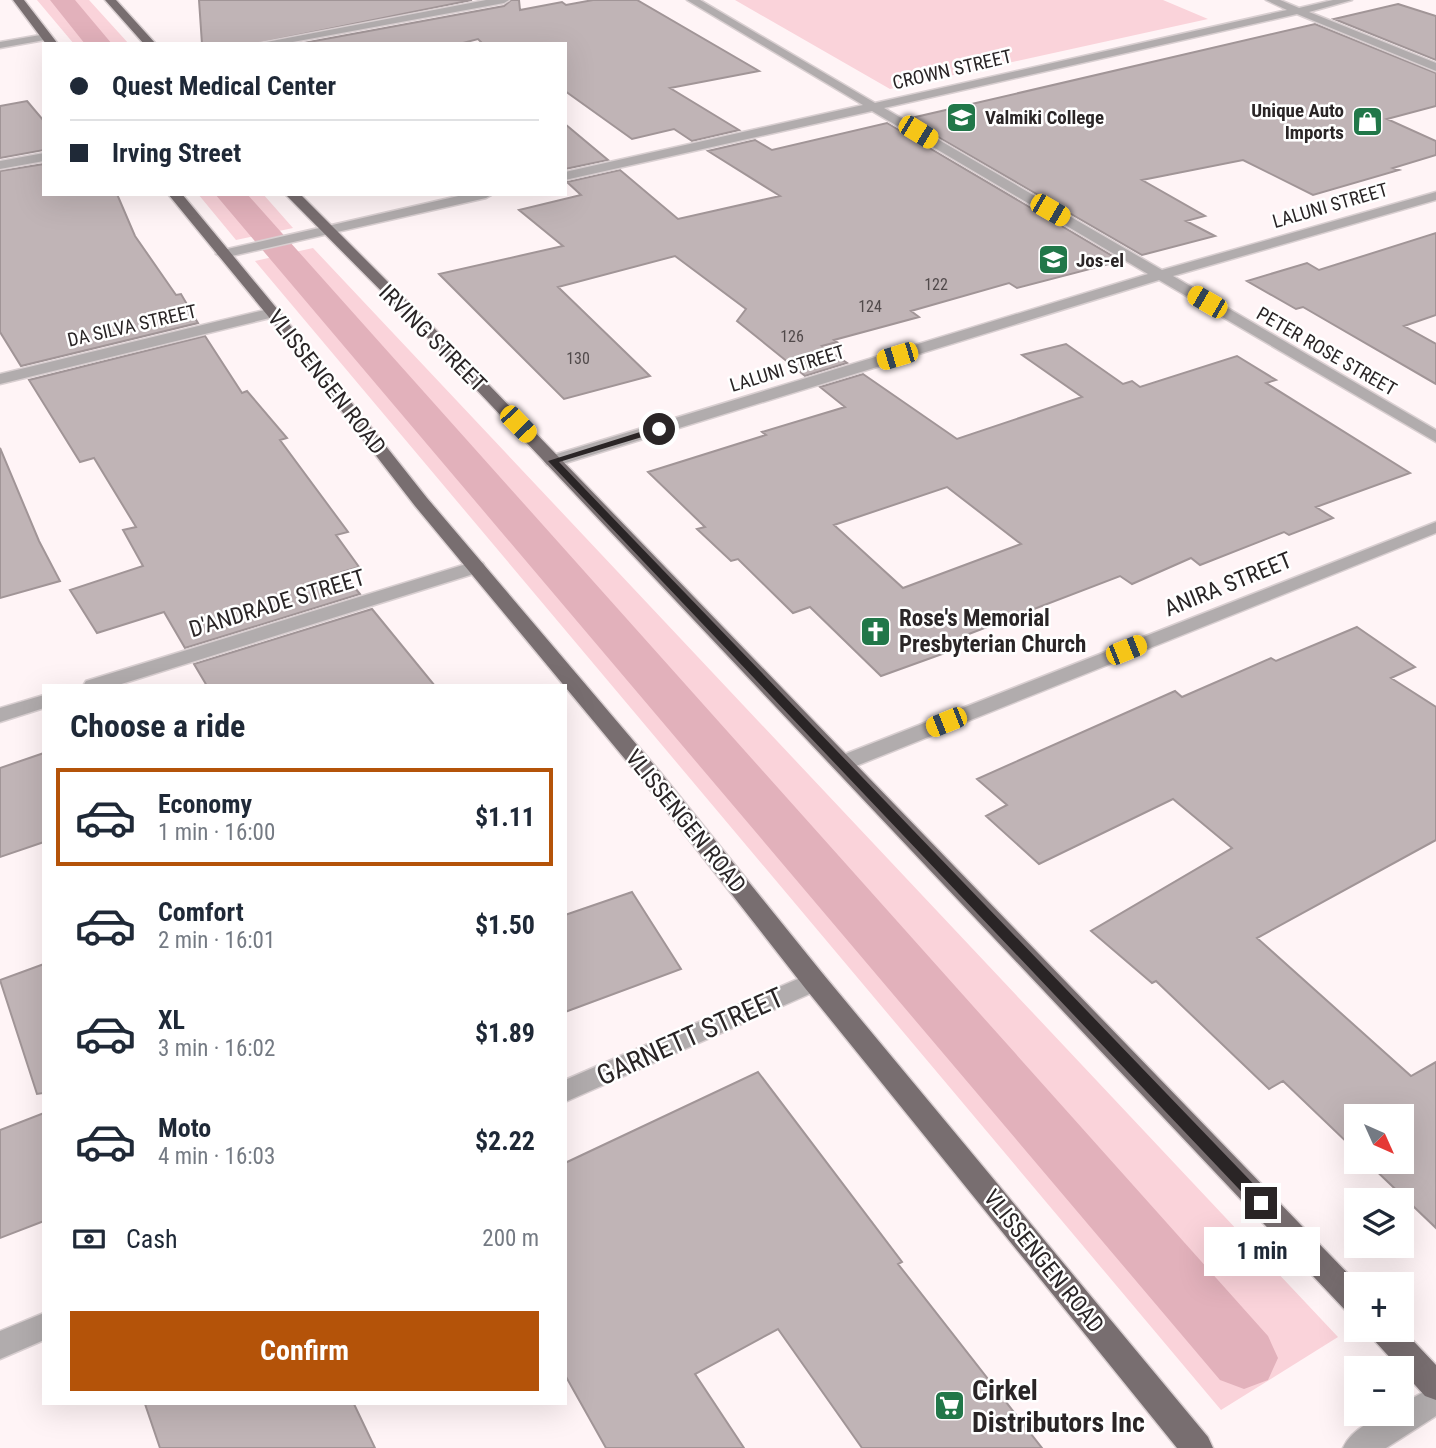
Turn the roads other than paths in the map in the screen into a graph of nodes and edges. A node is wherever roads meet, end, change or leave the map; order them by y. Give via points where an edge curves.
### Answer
1 (18, 0) edge
2 (110, 0) edge
3 (504, 0) edge
4 (692, 0) edge
5 (1271, 0) edge
6 (1347, 0) edge
7 (1298, 11) junction
8 (49, 41) edge
9 (148, 42) edge
10 (273, 42) edge
11 (0, 45) edge
12 (1436, 67) edge
13 (874, 107) junction
14 (42, 156) edge
15 (0, 165) edge
16 (567, 176) edge
17 (177, 196) edge
18 (294, 196) edge
19 (477, 196) edge
20 (1436, 196) edge
21 (326, 230) junction
22 (223, 254) junction
23 (1161, 275) junction
24 (273, 313) junction
25 (0, 379) edge
26 (1436, 437) edge
27 (553, 461) junction
28 (1436, 527) edge
29 (476, 567) junction
30 (99, 684) edge
31 (42, 702) edge
32 (0, 715) edge
33 (843, 763) junction
34 (814, 981) junction
35 (567, 1091) edge
36 (1344, 1289) edge
37 (42, 1327) edge
38 (1394, 1342) edge
39 (0, 1345) edge
40 (1436, 1386) edge
41 (1436, 1399) edge
42 (1197, 1448) edge
43 (1359, 1448) edge

1 - 8 main road
2 - 9 main road
3 - 10 street
4 - 13 street, PETER ROSE STREET
5 - 7 street
6 - 7 street, CROWN STREET
7 - 12 street
7 - 13 street, CROWN STREET
8 - 11 street
13 - 16 street, CROWN STREET
13 - 23 street, PETER ROSE STREET
14 - 15 street
17 - 22 main road, VLISSENGEN ROAD
18 - 21 main road, IRVING STREET
19 - 21 street
20 - 23 street, LALUNI STREET
21 - 22 street
21 - 27 main road, IRVING STREET
22 - 24 main road, VLISSENGEN ROAD
23 - 26 street, PETER ROSE STREET
23 - 27 street, LALUNI STREET
24 - 25 street, DA SILVA STREET
24 - 29 main road, VLISSENGEN ROAD
27 - 33 main road, IRVING STREET
28 - 33 street, ANIRA STREET
29 - 30 street, D'ANDRADE STREET
29 - 34 main road, VLISSENGEN ROAD via 652,777
31 - 32 street
33 - 36 main road, IRVING STREET
34 - 35 street, GARNETT STREET
34 - 42 main road, VLISSENGEN ROAD
37 - 39 street
38 - 40 main road
41 - 43 street

